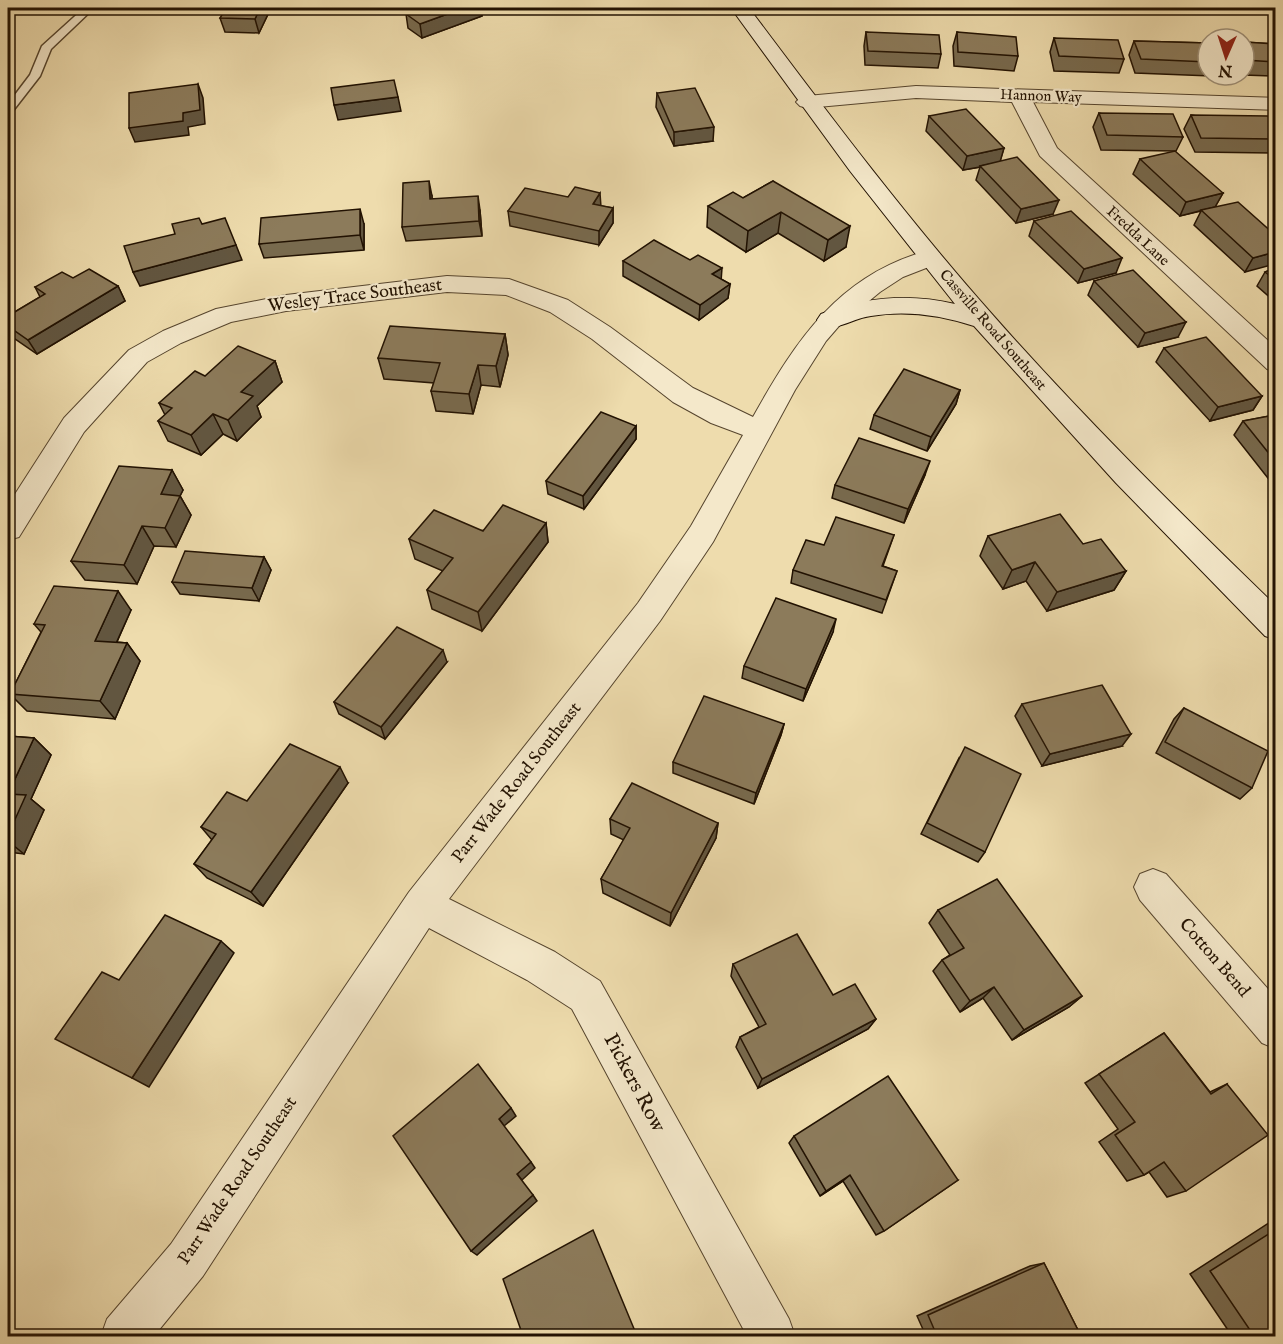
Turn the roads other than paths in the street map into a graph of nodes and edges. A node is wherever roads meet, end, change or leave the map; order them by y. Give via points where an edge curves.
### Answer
1 (89, 8) edge
2 (740, 8) edge
3 (1019, 95) junction
4 (807, 102) junction
5 (1275, 104) edge
6 (8, 110) edge
7 (930, 258) junction
8 (830, 320) junction
9 (983, 320) junction
10 (1275, 363) edge
11 (760, 431) junction
12 (8, 530) edge
13 (1275, 627) edge
14 (1153, 887) dead end
15 (422, 905) junction
16 (1275, 1029) edge
17 (124, 1336) edge
18 (772, 1336) edge

1 - 6 lane via 46,48 35,76
2 - 4 street, Cassville Road Southeast
3 - 4 street, Hannon Way via 916,92
3 - 5 street, Hannon Way
3 - 10 street, Fredda Lane via 1048,151
4 - 7 street, Cassville Road Southeast
7 - 8 street, Parr Wade Road Southeast via 871,286
7 - 9 street, Cassville Road Southeast
8 - 9 street via 869,308 908,305
8 - 11 street, Parr Wade Road Southeast via 800,359
9 - 13 street, Cassville Road Southeast via 1153,504
11 - 12 street, Wesley Trace Southeast via 683,395 559,306 508,287 447,284 320,299 225,315 138,356 74,425
11 - 15 street, Parr Wade Road Southeast via 702,534 649,612
14 - 16 street, Cotton Bend
15 - 17 street, Parr Wade Road Southeast via 187,1260
15 - 18 street, Pickers Row via 540,966 586,995

